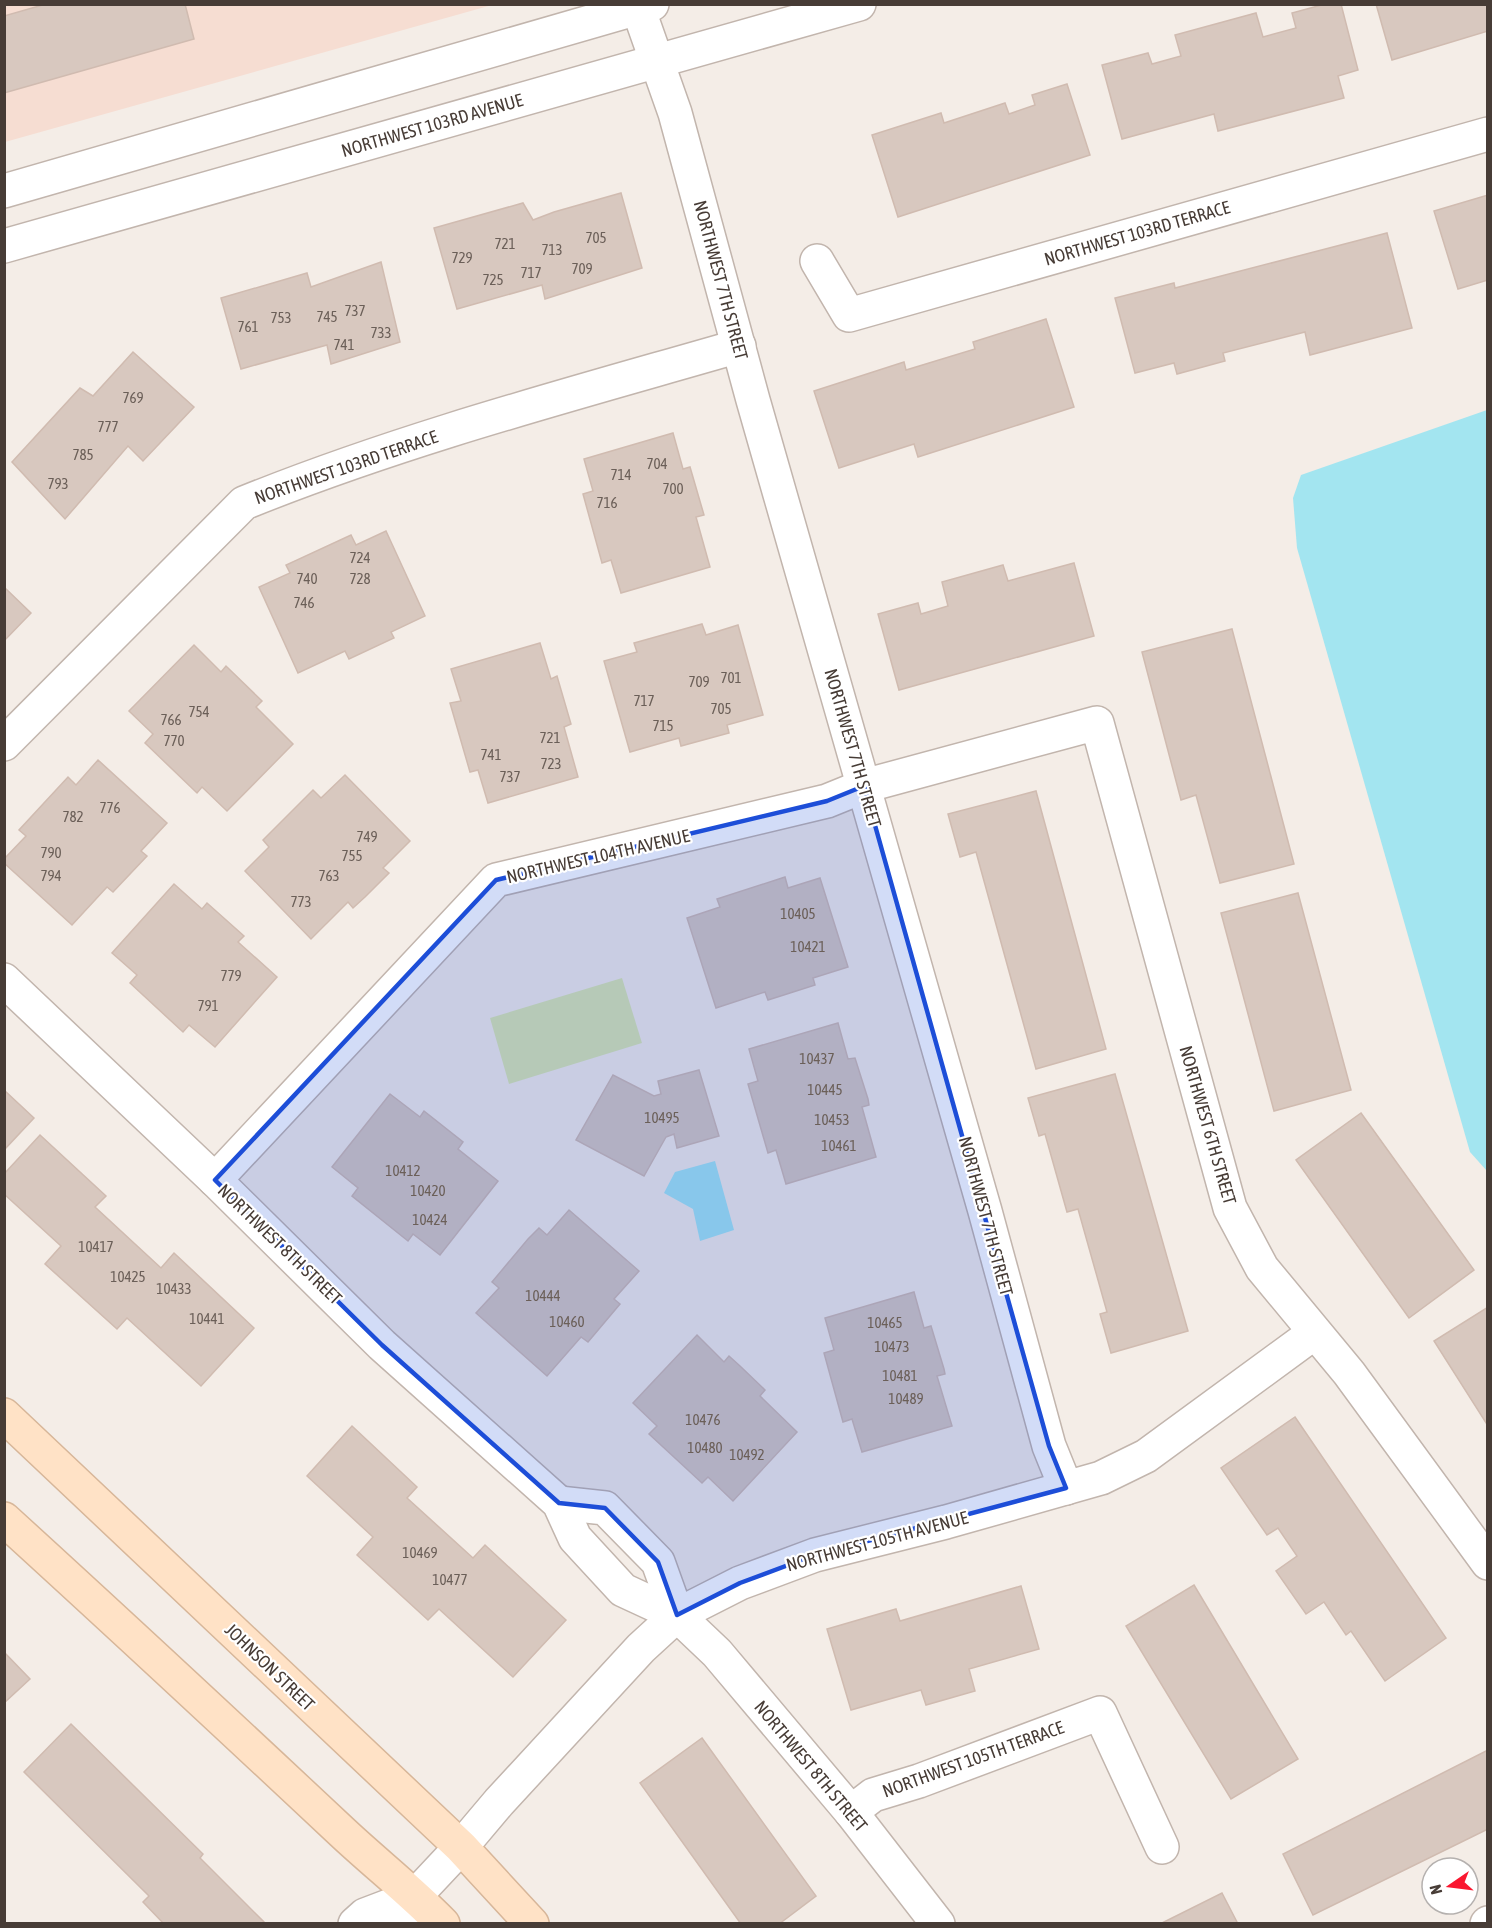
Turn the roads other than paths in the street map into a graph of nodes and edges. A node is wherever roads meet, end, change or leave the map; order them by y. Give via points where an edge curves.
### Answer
1 (859, 4) edge
2 (645, 6) edge
3 (658, 62) junction
4 (1488, 134) edge
5 (4, 191) edge
6 (4, 246) edge
7 (817, 261) dead end
8 (739, 346) junction
9 (1097, 723) joint
10 (4, 744) edge
11 (864, 786) junction
12 (4, 980) edge
13 (215, 1180) junction
14 (1314, 1333) junction
15 (4, 1415) edge
16 (1066, 1488) junction
17 (559, 1503) junction
18 (4, 1518) edge
19 (1488, 1563) edge
20 (677, 1615) junction
21 (850, 1812) junction
22 (461, 1847) junction
23 (1162, 1847) dead end
24 (410, 1910) edge
25 (355, 1923) edge
26 (443, 1923) edge
27 (532, 1923) edge
28 (938, 1923) edge

1 - 3 street, NORTHWEST 103RD AVENUE
2 - 3 street, NORTHWEST 7TH STREET
2 - 5 street
3 - 6 street, NORTHWEST 103RD AVENUE
3 - 8 street, NORTHWEST 7TH STREET
4 - 7 street, NORTHWEST 103RD TERRACE via 849,315
8 - 10 street, NORTHWEST 103RD TERRACE via 467,425 244,502
8 - 11 street, NORTHWEST 7TH STREET
9 - 11 street, NORTHWEST 104TH AVENUE
9 - 14 street, NORTHWEST 6TH STREET via 1230,1208 1262,1268
11 - 13 street, NORTHWEST 104TH AVENUE via 827,801 496,880
11 - 16 street, NORTHWEST 7TH STREET via 1049,1446
12 - 13 street, NORTHWEST 8TH STREET
13 - 17 street, NORTHWEST 8TH STREET via 382,1345
14 - 16 street, NORTHWEST 105TH AVENUE via 1146,1456 1101,1478
14 - 19 street, NORTHWEST 6TH STREET via 1349,1373
15 - 22 street, JOHNSON STREET
16 - 20 street, NORTHWEST 105TH AVENUE via 815,1554 740,1583
17 - 20 street, NORTHWEST 8TH STREET via 575,1538 623,1590
17 - 20 street, NORTHWEST 8TH STREET via 605,1508 658,1562
18 - 24 street via 344,1834
20 - 21 street, NORTHWEST 8TH STREET via 717,1653
20 - 22 street, NORTHWEST 105TH AVENUE via 641,1648
21 - 23 street, NORTHWEST 105TH TERRACE via 873,1795 1100,1713
21 - 28 street, NORTHWEST 8TH STREET
22 - 24 street, NORTHWEST 105TH AVENUE
22 - 27 street, JOHNSON STREET
24 - 25 street, NORTHWEST 105TH AVENUE via 365,1915
24 - 26 street

